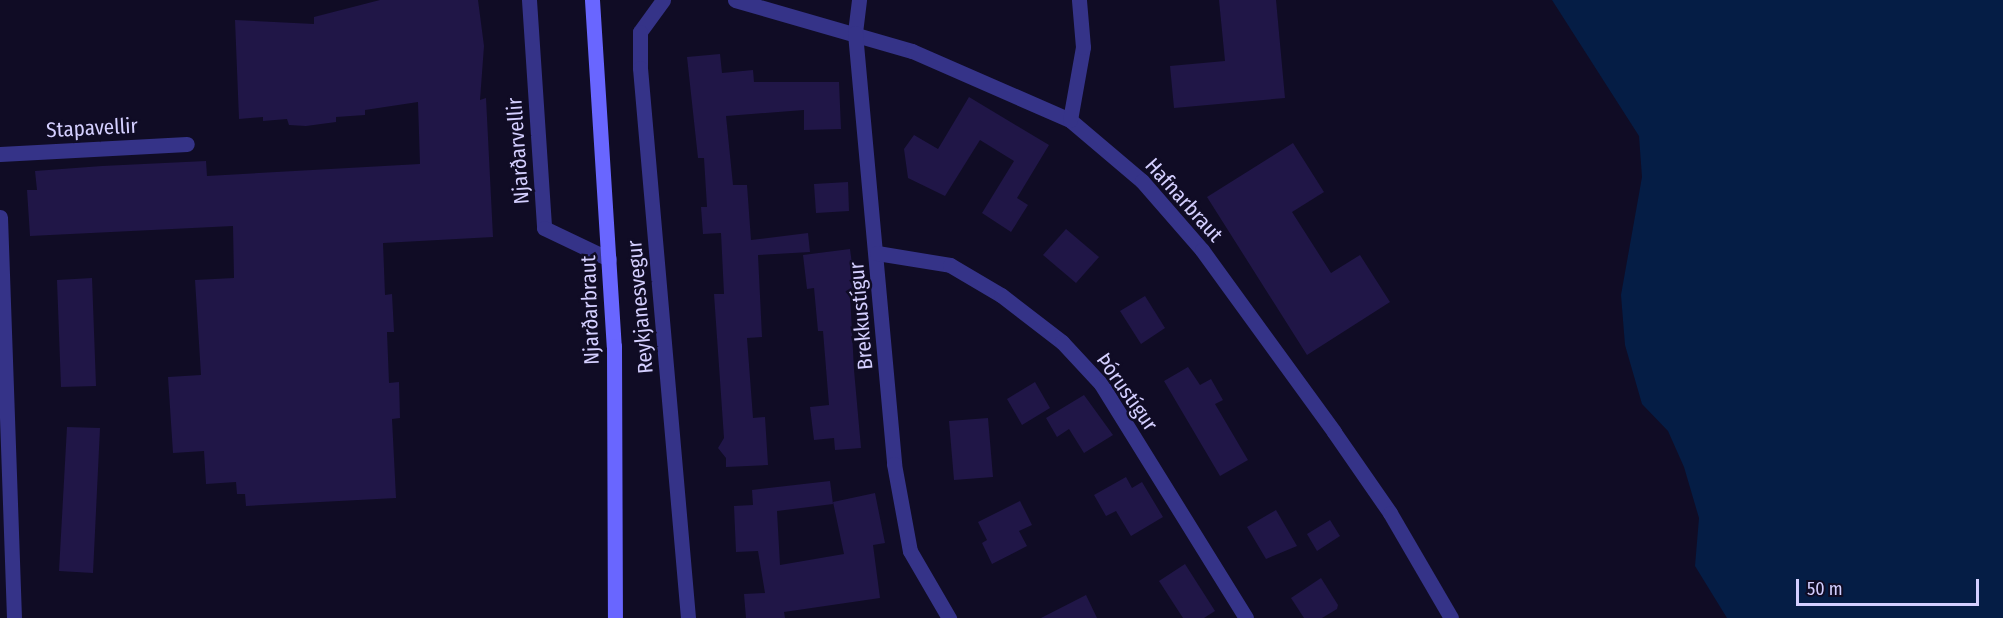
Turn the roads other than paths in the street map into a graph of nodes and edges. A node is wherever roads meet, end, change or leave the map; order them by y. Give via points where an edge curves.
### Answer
1 (529, 0) edge
2 (592, 0) edge
3 (663, 0) edge
4 (735, 0) edge
5 (859, 0) edge
6 (1079, 0) edge
7 (855, 33) junction
8 (1070, 120) junction
9 (187, 144) dead end
10 (0, 154) edge
11 (0, 217) edge
12 (877, 253) junction
13 (609, 259) junction
14 (1, 260) edge
15 (5, 489) edge
16 (0, 617) edge
17 (14, 618) edge
18 (19, 618) edge
19 (615, 618) edge
20 (688, 618) edge
21 (949, 618) edge
22 (1246, 618) edge
23 (1451, 618) edge

1 - 13 street, Njarðarvellir via 544,228
2 - 13 main road, Njarðarbraut
3 - 20 street, Reykjanesvegur via 640,32 640,68
4 - 7 street, Hafnarbraut
5 - 7 street, Brekkustígur
6 - 8 street via 1083,47
7 - 8 street, Hafnarbraut via 912,51
7 - 12 street, Brekkustígur
8 - 23 street, Hafnarbraut via 1142,181 1202,250 1390,513
9 - 10 street, Stapavellir
11 - 14 street
12 - 21 street, Brekkustígur via 894,464 910,551
12 - 22 street, Þórustígur via 950,265 1001,296 1062,342 1101,384
13 - 19 main road, Njarðarbraut via 614,346
14 - 15 street
15 - 17 street
16 - 17 street
17 - 18 street

